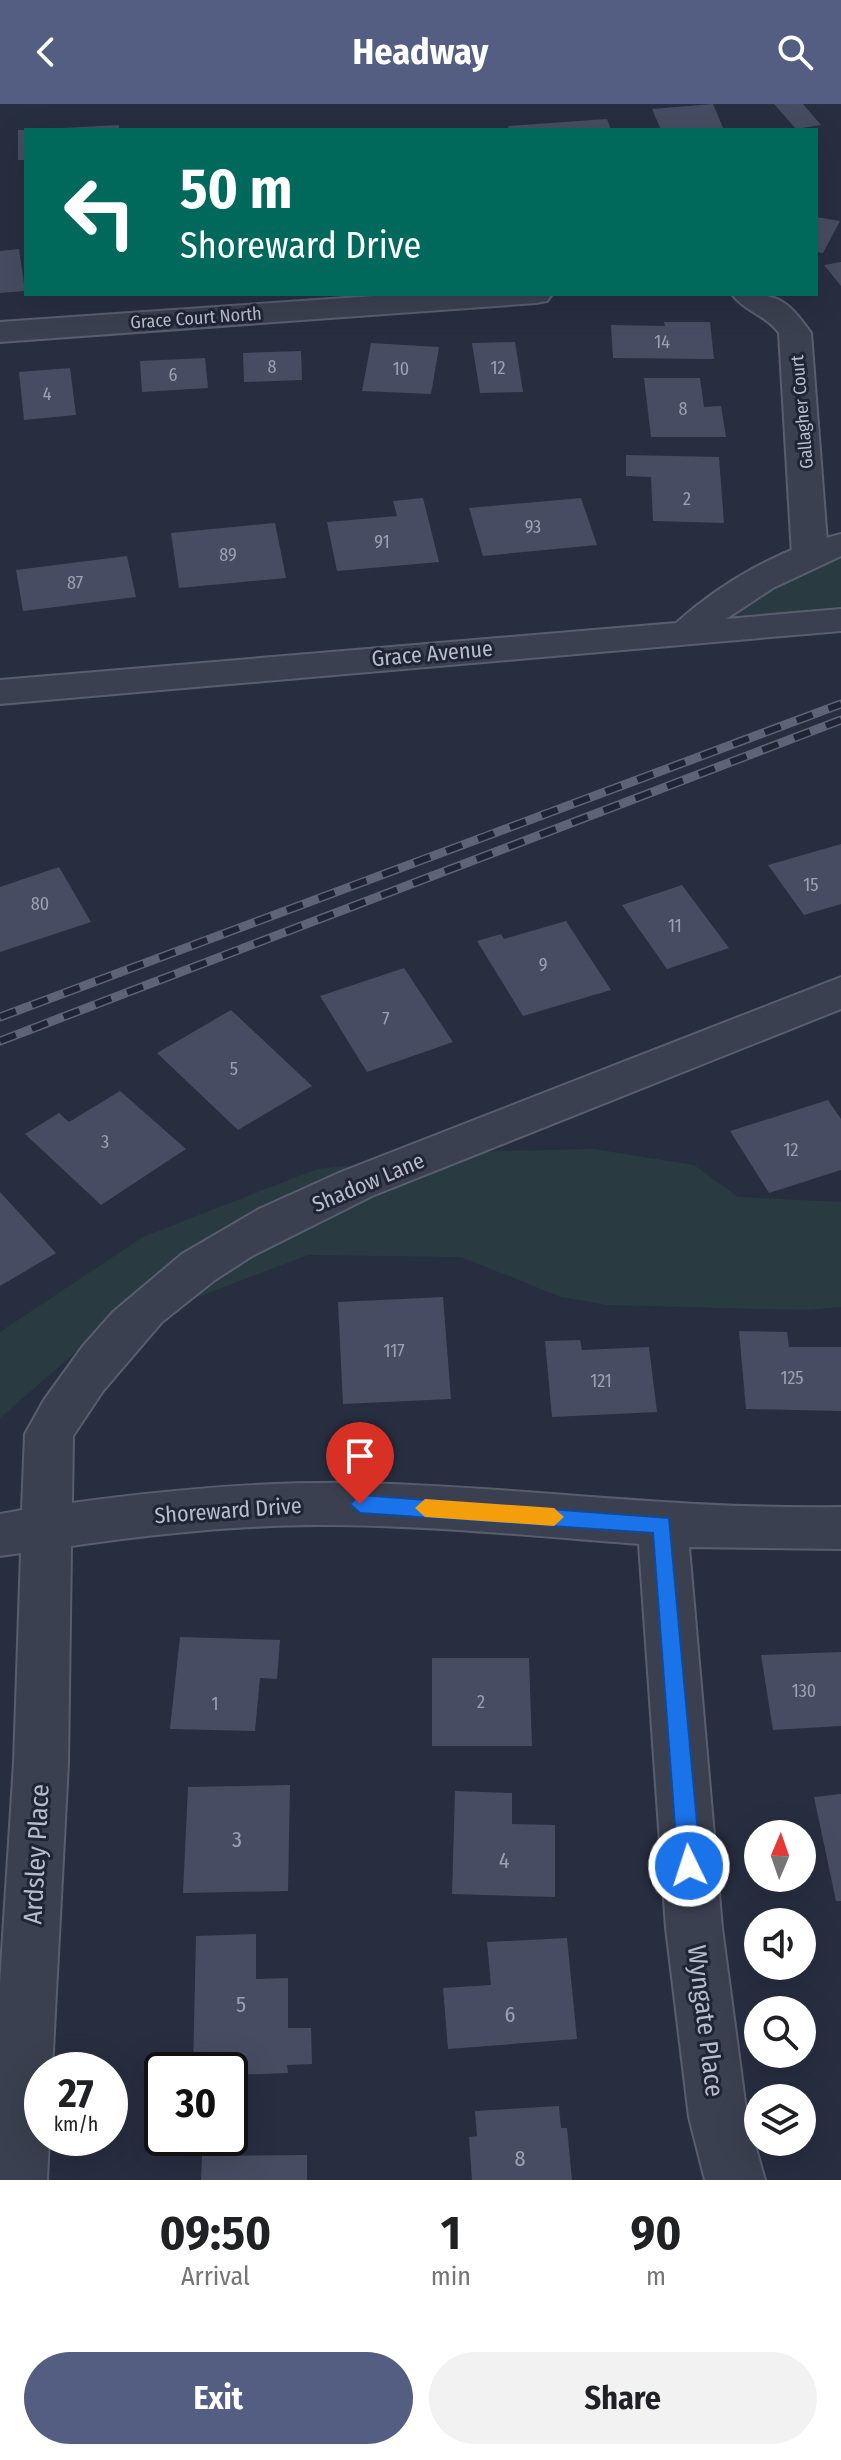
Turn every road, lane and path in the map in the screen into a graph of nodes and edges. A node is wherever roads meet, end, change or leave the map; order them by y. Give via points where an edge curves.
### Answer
1 (508, 296) edge
2 (752, 296) edge
3 (0, 332) edge
4 (826, 550) edge
5 (841, 620) edge
6 (689, 630) junction
7 (0, 692) edge
8 (841, 992) edge
9 (662, 1524) junction
10 (841, 1528) edge
11 (22, 1531) edge
12 (17, 2180) edge
13 (735, 2180) edge

1 - 3 street, Grace Court North
2 - 4 street, Gallagher Court via 780,312 795,333
4 - 6 street via 729,599
5 - 6 street, Grace Avenue
6 - 7 street, Grace Avenue
8 - 11 street, Shadow Lane via 370,1179 243,1239 164,1294 110,1344 76,1388 49,1434
9 - 10 street, Shoreward Drive
9 - 11 street, Shoreward Drive via 360,1504 164,1513
9 - 13 street, Wyngate Place via 694,1928 718,2117
11 - 12 street, Ardsley Place via 41,1763

